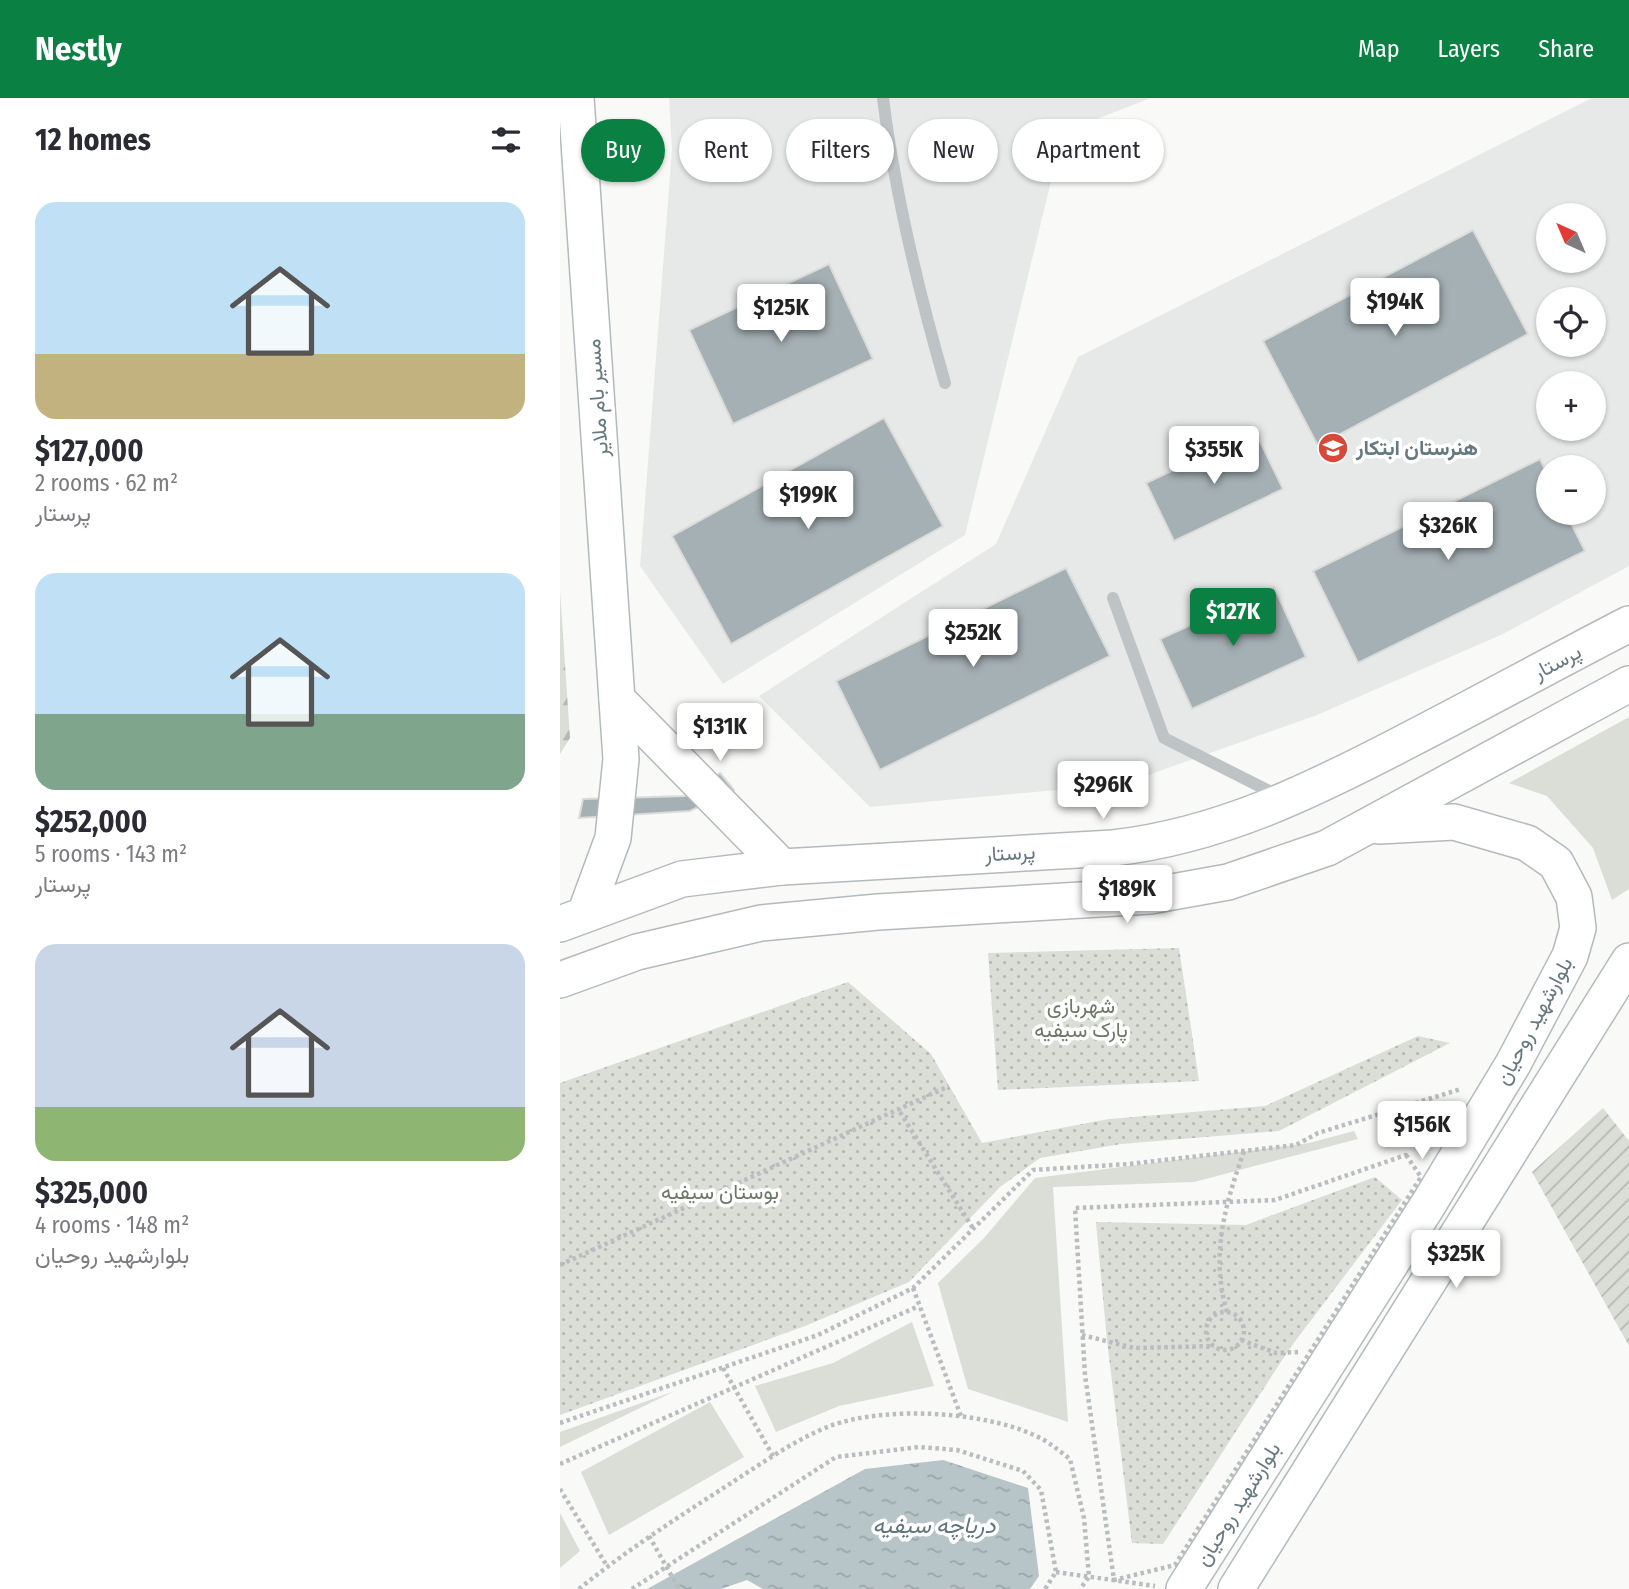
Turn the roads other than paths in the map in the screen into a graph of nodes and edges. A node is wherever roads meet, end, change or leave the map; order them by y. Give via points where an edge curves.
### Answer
1 (576, 98) edge
2 (883, 98) edge
3 (945, 383) dead end
4 (1113, 598) dead end
5 (1629, 624) edge
6 (1629, 684) edge
7 (617, 699) junction
8 (1289, 801) junction
9 (1365, 827) junction
10 (782, 867) junction
11 (573, 919) edge
12 (1629, 961) edge
13 (560, 980) edge
14 (1172, 1588) edge
15 (1236, 1589) edge

1 - 7 main road, مسیر بام ملایر
2 - 3 lane via 890,159 917,286
4 - 8 lane via 1164,738
5 - 8 main road, پرستار
6 - 9 main road
7 - 10 main road
7 - 11 main road, مسیر بام ملایر via 621,758 613,838
8 - 10 main road, پرستار via 1161,843
9 - 13 main road via 1327,848 1228,882 1150,895 761,923 637,952
9 - 14 main road, بلوارشهید روحیان via 1454,822 1527,844 1556,863 1574,897 1578,928 1565,967 1506,1076 1428,1205
10 - 11 main road, پرستار via 682,879
12 - 15 main road, بلوارشهید روحیان

